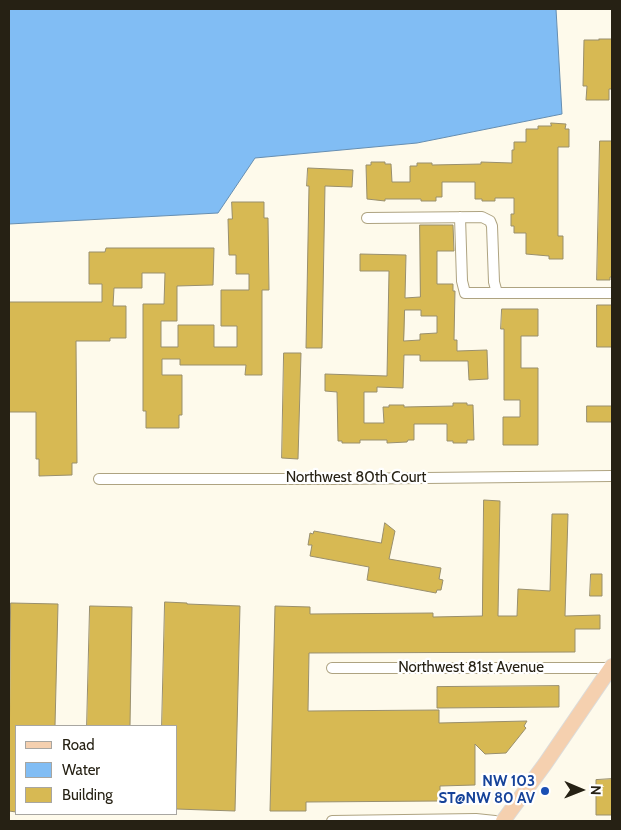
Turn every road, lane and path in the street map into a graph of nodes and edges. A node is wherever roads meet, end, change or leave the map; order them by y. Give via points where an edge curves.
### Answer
1 (460, 217) junction
2 (367, 218) dead end
3 (497, 293) junction
4 (612, 293) edge
5 (612, 476) edge
6 (99, 479) dead end
7 (612, 667) edge
8 (332, 668) dead end
9 (332, 821) edge
10 (495, 821) edge
11 (503, 821) edge

1 - 2 street
1 - 3 street via 482,217 490,221
1 - 3 street via 465,293
3 - 4 street
5 - 6 street, Northwest 80th Court
7 - 8 street, Northwest 81st Avenue
7 - 11 main road
9 - 10 street

